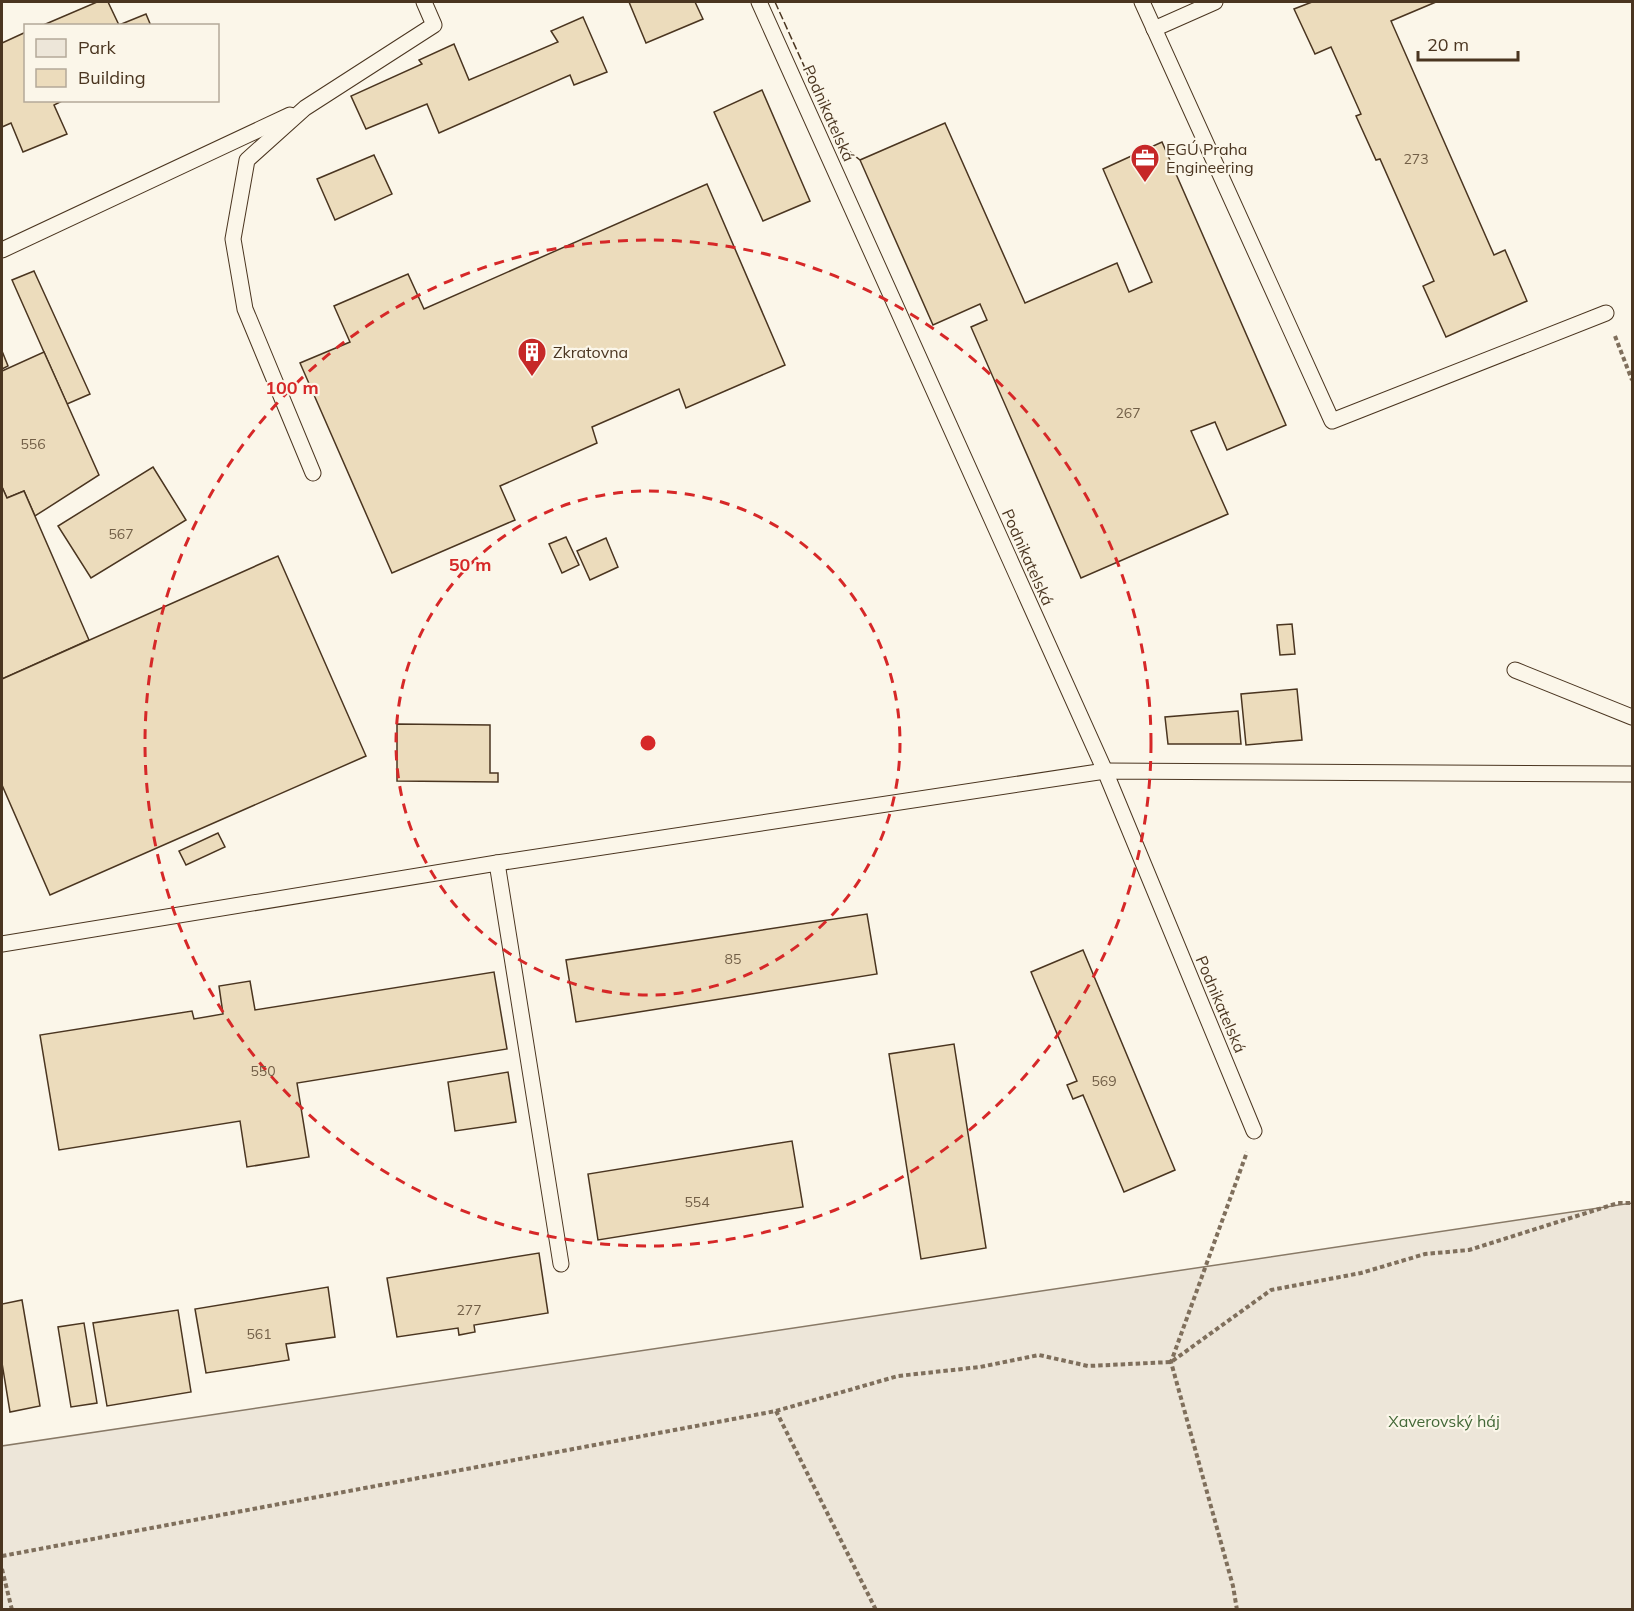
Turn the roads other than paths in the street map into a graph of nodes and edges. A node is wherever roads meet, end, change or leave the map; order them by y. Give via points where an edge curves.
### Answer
1 (424, 2) edge
2 (759, 2) edge
3 (1142, 2) edge
4 (1215, 2) edge
5 (1154, 29) junction
6 (305, 108) junction
7 (2, 250) edge
8 (1606, 313) road end
9 (313, 473) dead end
10 (1515, 670) dead end
11 (1632, 717) edge
12 (1104, 771) junction
13 (1632, 774) edge
14 (497, 863) junction
15 (2, 944) edge
16 (1254, 1131) road end
17 (561, 1264) dead end

1 - 6 lane via 434,25
2 - 12 lane, Podnikatelská
3 - 5 lane
4 - 5 lane
5 - 8 lane via 1332,421
6 - 7 lane
6 - 9 lane via 247,160 234,239 245,309
10 - 11 lane
12 - 13 lane
12 - 14 lane
12 - 16 lane, Podnikatelská
14 - 15 lane
14 - 17 lane

